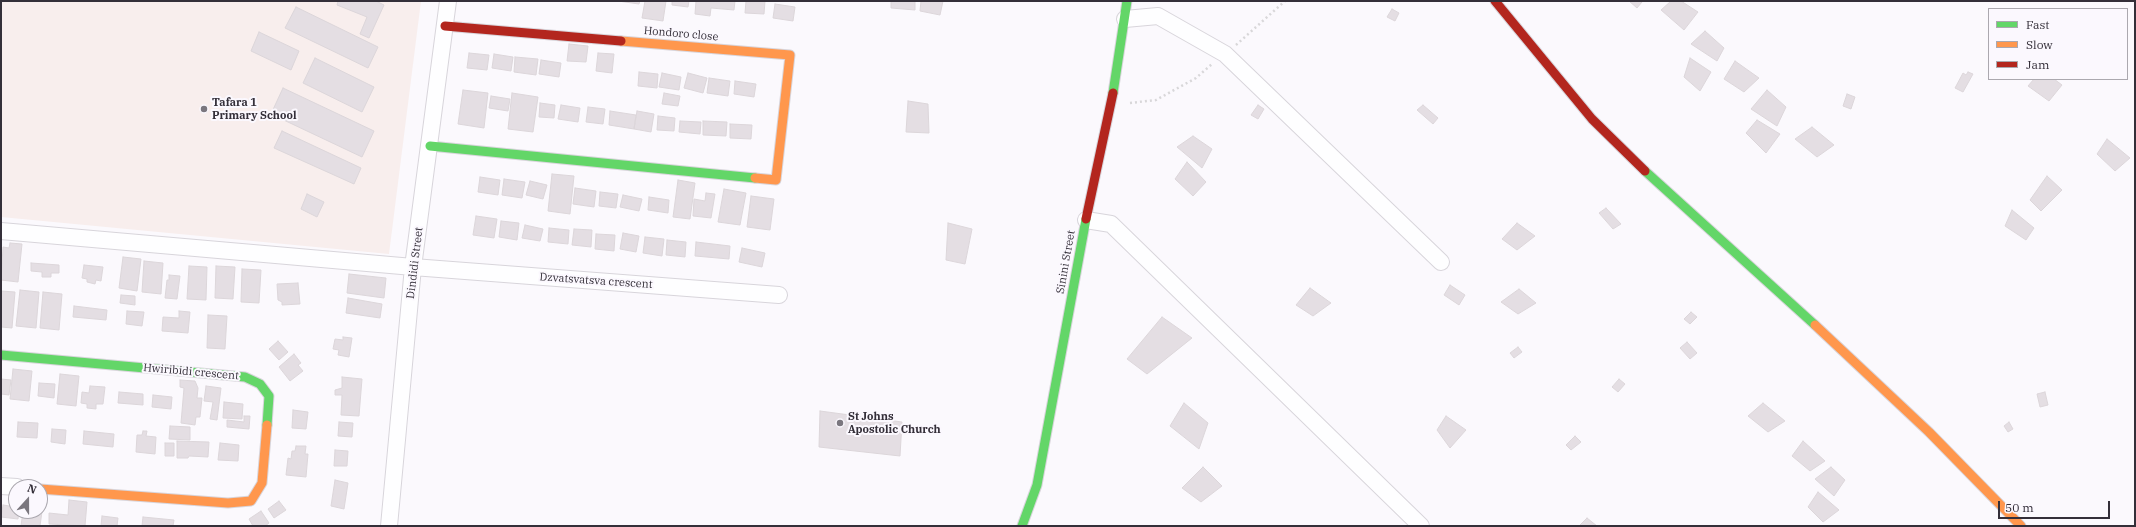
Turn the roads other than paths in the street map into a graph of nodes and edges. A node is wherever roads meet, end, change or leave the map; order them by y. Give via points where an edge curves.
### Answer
1 (448, 1) edge
2 (1127, 1) edge
3 (1495, 1) edge
4 (1125, 19) junction
5 (445, 26) junction
6 (430, 146) junction
7 (1086, 220) junction
8 (1, 231) edge
9 (1441, 262) dead end
10 (413, 267) junction
11 (779, 295) dead end
12 (1, 355) edge
13 (48, 490) edge
14 (389, 526) edge
15 (1022, 526) edge
16 (1421, 526) edge
17 (2021, 526) edge

1 - 5 street, Dindidi Street
2 - 4 street, Sinini Street
3 - 17 street via 1598,125 1649,175 1923,426
4 - 7 street, Sinini Street via 1111,107
4 - 9 street via 1158,16 1225,54
5 - 6 street, Dindidi Street
5 - 6 street, Hondoro close via 790,55 776,180
6 - 10 street, Dindidi Street
7 - 15 street, Sinini Street via 1037,485
7 - 16 street via 1111,224
8 - 10 street, Dzvatsvatsva crescent
10 - 11 street, Dzvatsvatsva crescent
10 - 14 street, Dindidi Street
12 - 13 street, Hwiribidi crescent via 245,377 260,384 269,396 262,483 251,501 228,503

